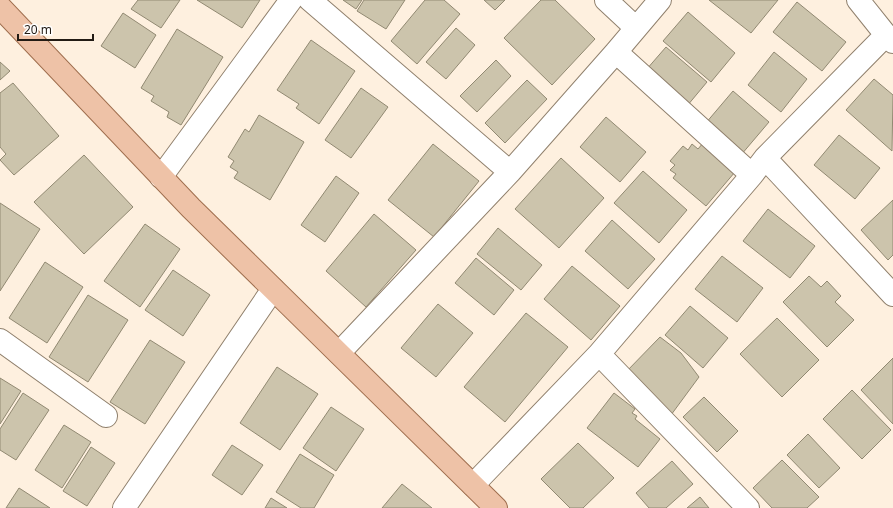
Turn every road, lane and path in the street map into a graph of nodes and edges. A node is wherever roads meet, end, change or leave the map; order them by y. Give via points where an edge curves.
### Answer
1 (291, 0) edge
2 (310, 0) edge
3 (606, 0) edge
4 (660, 0) edge
5 (858, 0) edge
6 (4, 5) edge
7 (636, 28) junction
8 (890, 39) edge
9 (616, 52) junction
10 (765, 158) junction
11 (510, 172) junction
12 (752, 176) junction
13 (162, 177) junction
14 (273, 289) junction
15 (893, 295) edge
16 (0, 340) edge
17 (339, 353) junction
18 (599, 354) junction
19 (106, 416) dead end
20 (473, 485) junction
21 (124, 508) edge
22 (496, 508) edge
23 (748, 508) edge

1 - 13 street
2 - 11 street
3 - 7 street
4 - 7 street
5 - 8 street
6 - 13 main road
7 - 9 street
8 - 10 street
9 - 11 street
9 - 12 street
10 - 12 street
10 - 15 street
11 - 17 street
12 - 18 street
13 - 14 main road
14 - 17 main road
14 - 21 street
16 - 19 street
17 - 20 main road
18 - 20 street
18 - 23 street
20 - 22 main road

